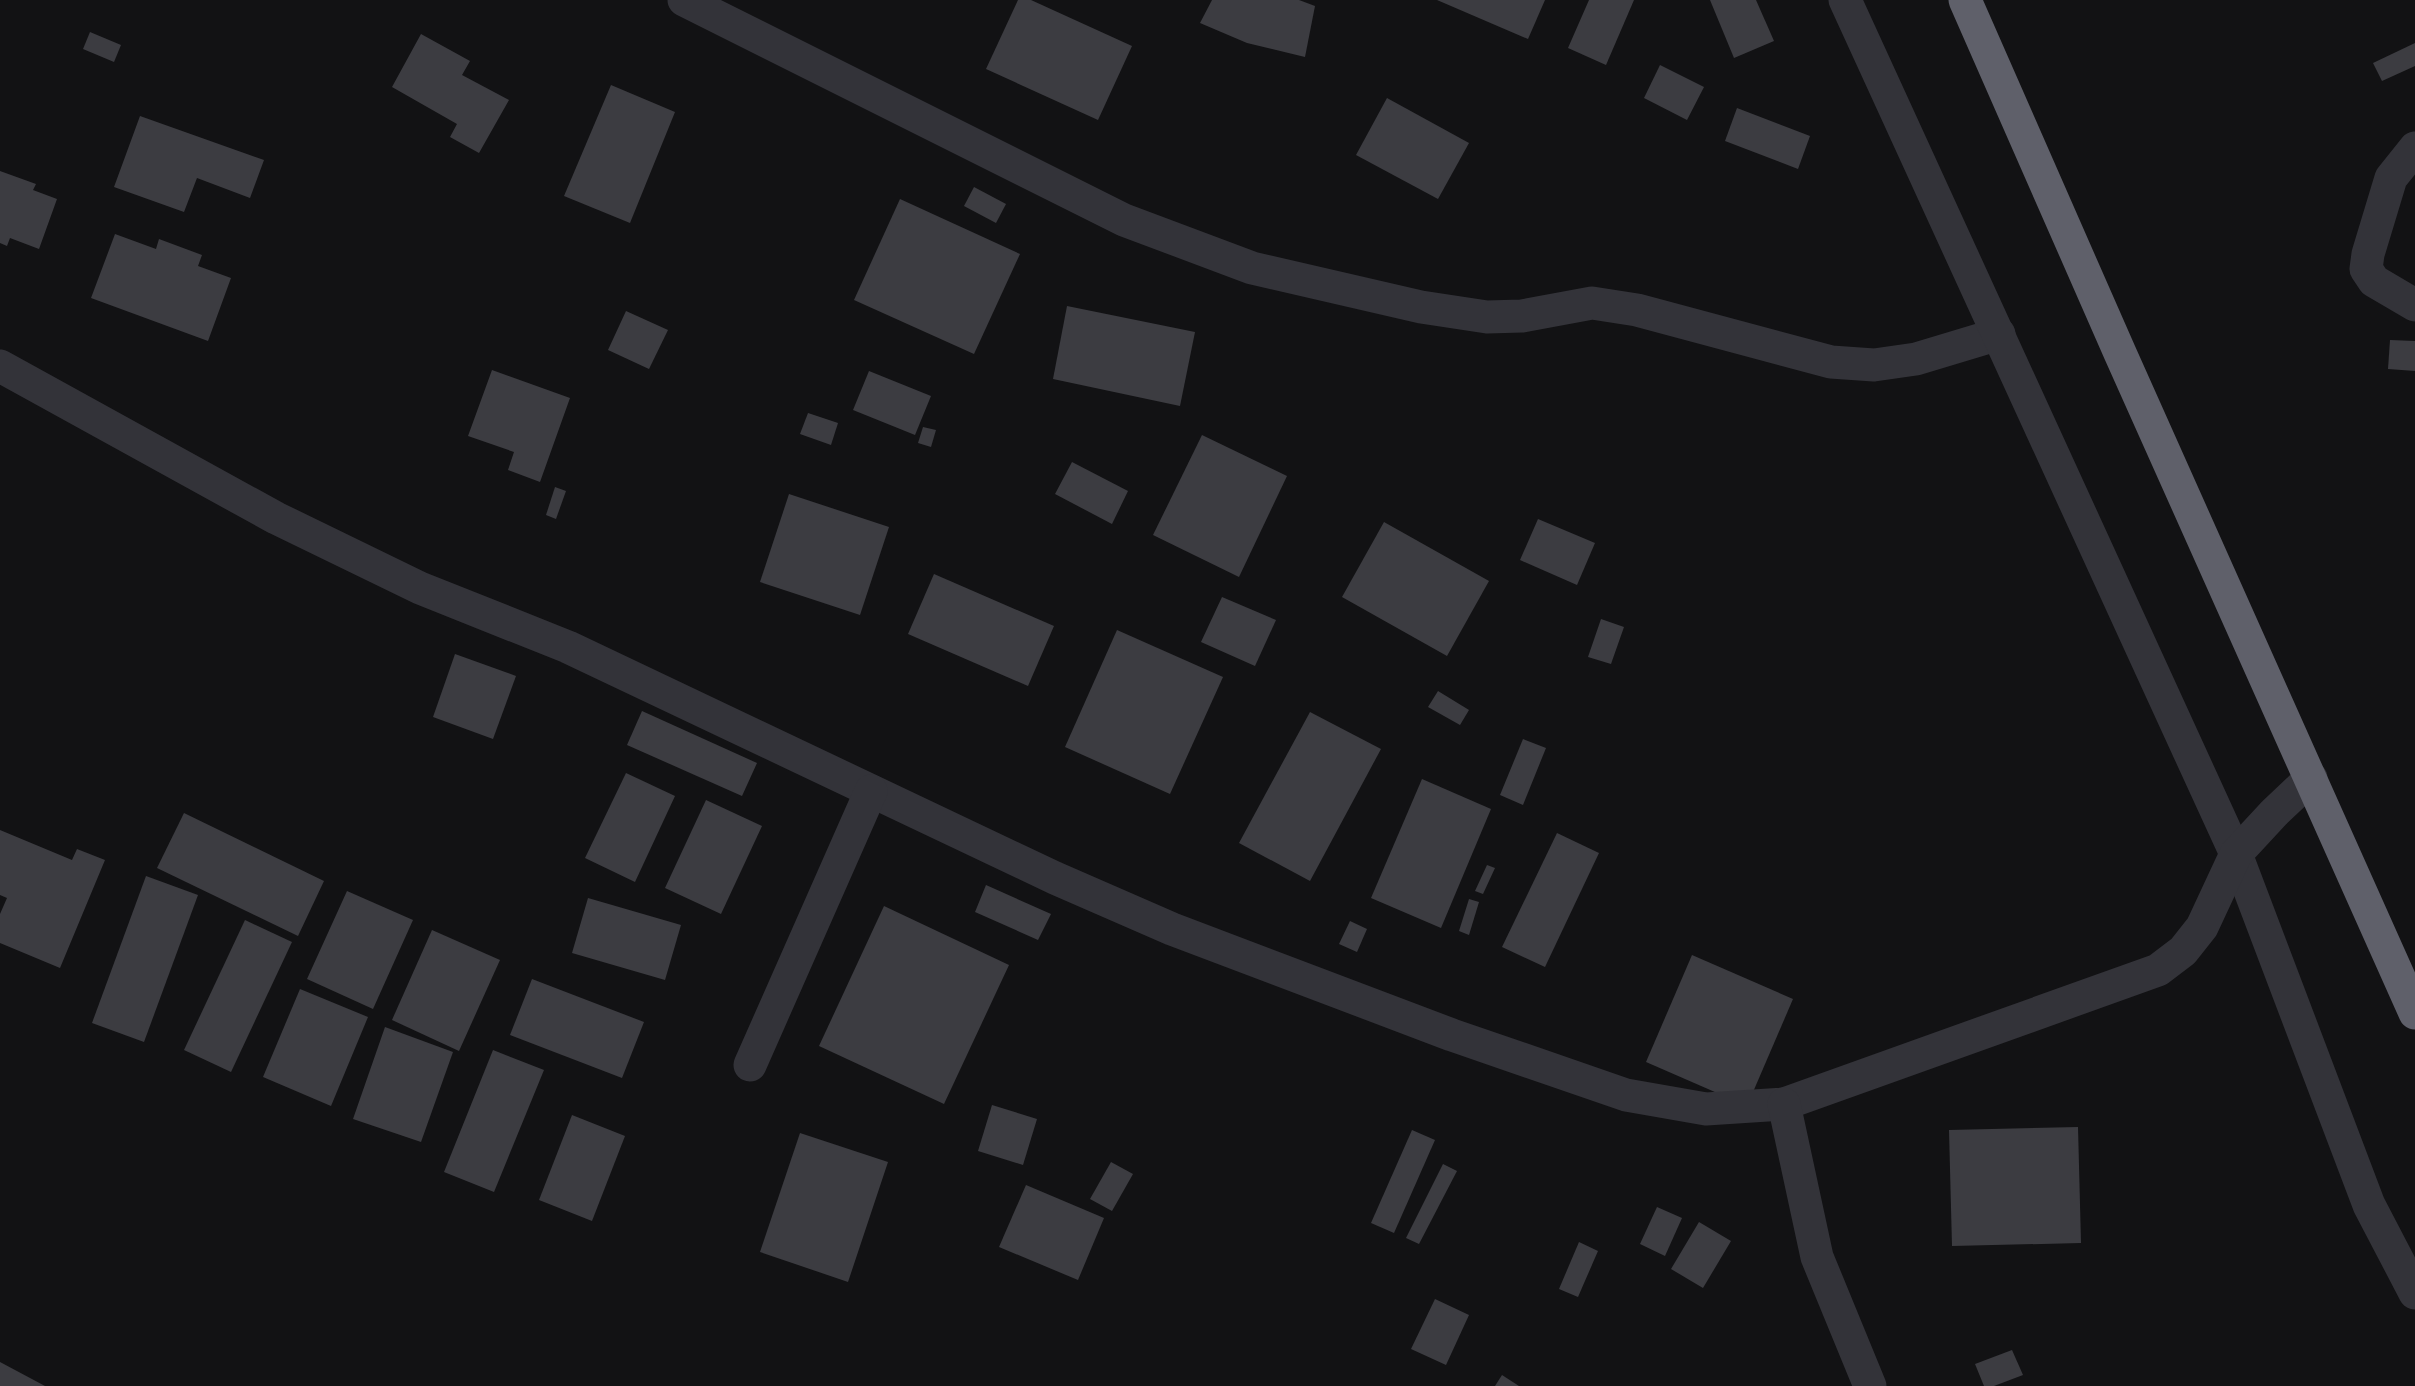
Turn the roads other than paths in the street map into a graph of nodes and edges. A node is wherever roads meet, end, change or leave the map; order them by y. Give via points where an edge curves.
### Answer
1 (684, 0) edge
2 (1845, 0) edge
3 (1965, 0) edge
4 (2415, 148) edge
5 (2415, 305) edge
6 (1999, 334) junction
7 (0, 366) edge
8 (2311, 778) junction
9 (871, 791) junction
10 (2236, 854) junction
11 (2415, 1013) edge
12 (750, 1065) dead end
13 (1784, 1104) junction
14 (2415, 1293) edge
15 (1870, 1386) edge

1 - 6 street via 1124,220 1252,268 1421,307 1487,317 1522,316 1592,303 1637,310 1831,362 1874,364 1916,359
2 - 6 street
3 - 8 highway
4 - 5 street via 2391,178 2366,269 2374,281
6 - 10 street
7 - 9 street via 276,518 420,588 568,647
8 - 10 street
8 - 11 highway
9 - 12 street
9 - 13 street via 1172,929 1452,1035 1626,1095 1706,1109
10 - 13 street via 2202,927 2183,951 2158,970
10 - 14 street via 2369,1205
13 - 15 street via 1817,1257

